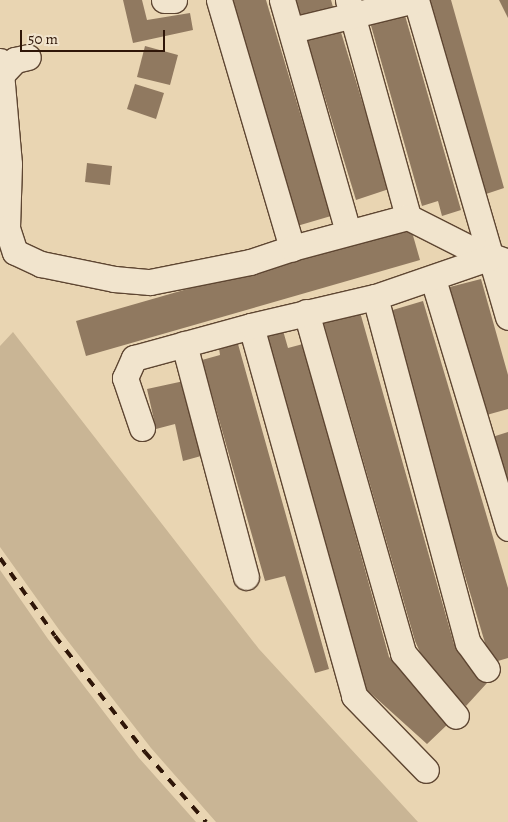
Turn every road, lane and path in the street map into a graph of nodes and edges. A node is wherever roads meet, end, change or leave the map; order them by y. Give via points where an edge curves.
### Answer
1 (164, 0) edge
2 (174, 0) edge
3 (219, 0) edge
4 (282, 0) edge
5 (415, 0) edge
6 (350, 7) edge
7 (292, 30) junction
8 (28, 57) dead end
9 (1, 68) edge
10 (408, 217) junction
11 (348, 232) junction
12 (292, 248) junction
13 (500, 260) edge
14 (432, 279) junction
15 (374, 297) junction
16 (306, 312) junction
17 (508, 317) edge
18 (251, 326) junction
19 (184, 344) junction
20 (142, 428) dead end
21 (508, 528) edge
22 (246, 577) dead end
23 (487, 669) dead end
24 (456, 716) dead end
25 (426, 770) dead end

1 - 2 street
3 - 12 street
4 - 7 street
5 - 6 street
5 - 13 street
6 - 7 street
6 - 10 street
7 - 11 street
8 - 9 street
9 - 12 street via 9,164 7,228 15,252 40,264 114,279 150,282 250,262
10 - 11 street
10 - 13 street
11 - 12 street
13 - 14 street
13 - 17 street
14 - 15 street
14 - 21 street
15 - 16 street
15 - 23 street via 468,643
16 - 18 street
16 - 24 street via 403,653
18 - 19 street
18 - 25 street via 354,696
19 - 20 street via 134,358 125,378
19 - 22 street

